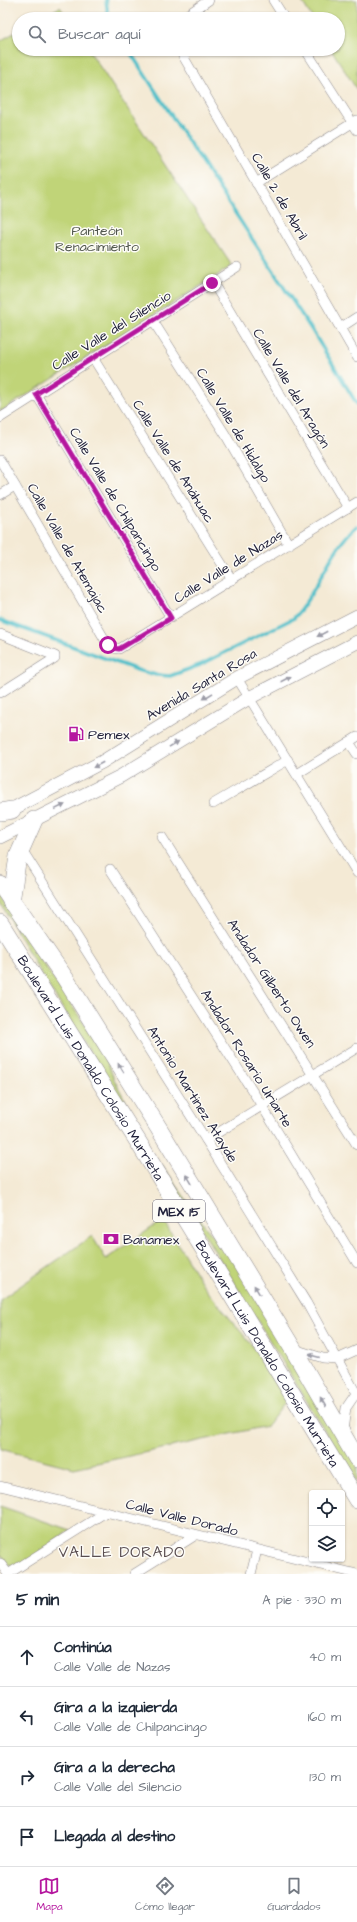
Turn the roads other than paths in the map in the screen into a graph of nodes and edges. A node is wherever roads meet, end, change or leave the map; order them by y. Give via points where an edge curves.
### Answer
1 (209, 0) edge
2 (273, 0) edge
3 (191, 12) edge
4 (281, 12) edge
5 (183, 56) edge
6 (310, 56) edge
7 (356, 124) edge
8 (256, 183) junction
9 (237, 267) dead end
10 (212, 283) junction
11 (357, 317) edge
12 (153, 320) junction
13 (340, 328) junction
14 (357, 357) edge
15 (93, 358) junction
16 (36, 394) junction
17 (0, 418) edge
18 (0, 460) edge
19 (15, 486) junction
20 (0, 495) edge
21 (357, 502) edge
22 (348, 508) junction
23 (289, 545) junction
24 (232, 580) junction
25 (357, 616) edge
26 (171, 618) junction
27 (0, 634) edge
28 (357, 642) edge
29 (113, 648) joint
30 (237, 678) junction
31 (0, 693) edge
32 (249, 698) junction
33 (353, 739) edge
34 (357, 754) edge
35 (288, 760) junction
36 (297, 774) junction
37 (213, 804) dead end
38 (4, 813) edge
39 (34, 820) junction
40 (0, 837) edge
41 (162, 837) dead end
42 (21, 848) junction
43 (110, 870) dead end
44 (357, 873) edge
45 (0, 884) edge
46 (11, 902) junction
47 (0, 923) edge
48 (357, 1048) edge
49 (314, 1075) junction
50 (262, 1106) junction
51 (206, 1140) junction
52 (357, 1145) edge
53 (357, 1262) edge
54 (292, 1349) junction
55 (357, 1350) edge
56 (337, 1359) junction
57 (357, 1393) edge
58 (343, 1437) junction
59 (357, 1459) edge
60 (0, 1486) edge
61 (357, 1500) edge
62 (106, 1512) junction
63 (196, 1535) junction
64 (257, 1550) junction
65 (0, 1563) edge
66 (324, 1570) edge
67 (8, 1574) edge
68 (134, 1574) edge
69 (251, 1574) edge
70 (357, 1574) edge

1 - 3 street
2 - 4 street
5 - 8 street, Calle 2 de Abril
6 - 7 street
7 - 8 street
8 - 13 street, Calle 2 de Abril
9 - 10 street, Calle Valle del Silencio
10 - 12 street, Calle Valle del Silencio
10 - 22 street, Calle Valle del Aragón
11 - 13 street
12 - 15 street, Calle Valle del Silencio
12 - 23 street, Calle Valle de Hidalgo via 225,434
13 - 14 street, Calle 2 de Abril
15 - 16 street, Calle Valle del Silencio
15 - 24 street, Calle Valle de Anáhuac
16 - 17 street, Calle Valle del Silencio
16 - 26 street, Calle Valle de Chilpancingo
18 - 19 street, Calle Valle de Atemajac
19 - 20 street
19 - 29 street, Calle Valle de Atemajac via 108,645
21 - 22 street, Calle Valle de Nazas
22 - 23 street, Calle Valle de Nazas
23 - 24 street, Calle Valle de Nazas
24 - 26 street, Calle Valle de Nazas
25 -> 30 main road, Avenida Santa Rosa
26 - 29 street, Calle Valle de Nazas via 119,649
27 - 31 street via 53,654 55,658
32 -> 28 main road
30 - 32 street
30 -> 38 main road, Avenida Santa Rosa via 102,762
32 - 35 street
39 -> 32 main road via 121,776
33 - 34 street
33 - 36 street
35 - 36 street
35 - 37 street
36 - 44 street
39 - 40 main road
39 - 42 highway
41 - 49 street, Andador Gilberto Owen
42 - 46 highway
42 - 51 street, Antonio Martinez Atayde
43 - 50 street, Andador Rosario Uriarte
45 - 46 highway, Boulevard Luis Donaldo Colosio Murrieta / MEX 15
54 -> 46 highway, Boulevard Luis Donaldo Colosio Murrieta / MEX 15 via 69,984
47 - 61 highway, Boulevard Luis Donaldo Colosio Murrieta / MEX 15 via 137,1140
48 - 49 street
49 - 50 street
49 - 52 street, Andador Gilberto Owen
50 - 51 street
50 - 53 street, Andador Rosario Uriarte
51 - 56 street, Antonio Martinez Atayde via 306,1302
56 -> 54 street via 323,1358
58 -> 54 highway, Boulevard Luis Donaldo Colosio Murrieta / MEX 15
55 - 56 street
56 - 57 street, Antonio Martinez Atayde
57 - 58 street via 346,1408
58 - 59 highway, Boulevard Luis Donaldo Colosio Murrieta / MEX 15
60 - 62 street, Calle Valle Dorado
62 - 63 street, Calle Valle Dorado
62 - 67 street
63 - 64 street, Calle Valle Dorado
63 - 68 street
64 - 66 street, Calle Valle Dorado
64 - 69 street
65 - 67 street
66 - 70 street, Calle Valle Dorado

